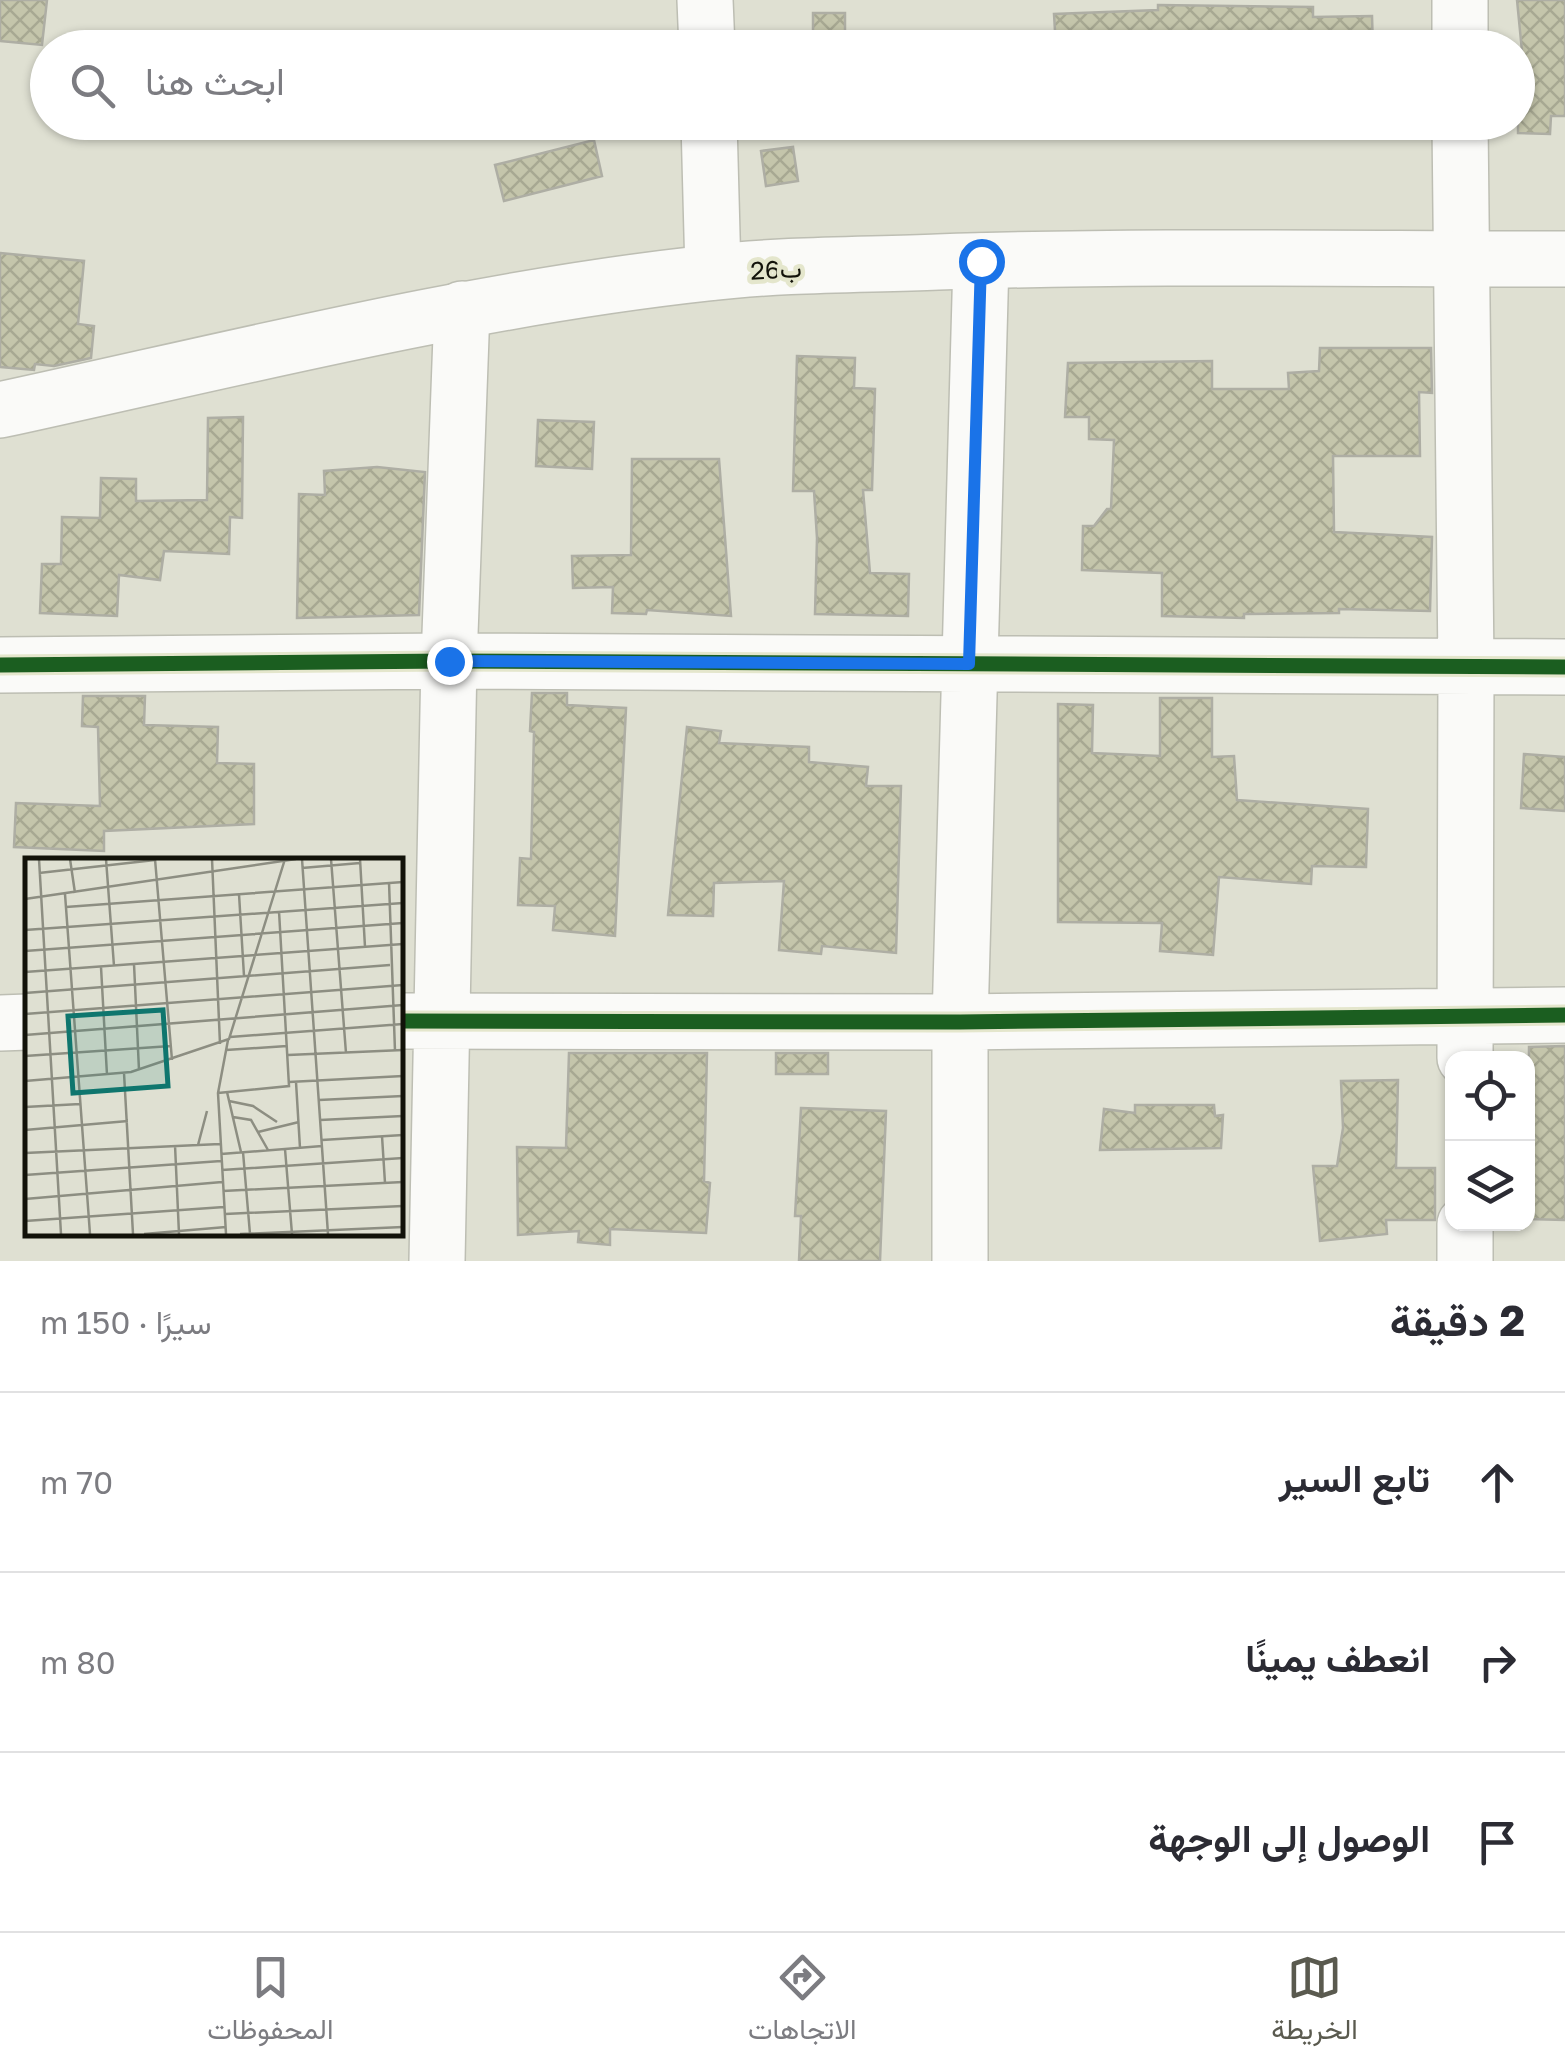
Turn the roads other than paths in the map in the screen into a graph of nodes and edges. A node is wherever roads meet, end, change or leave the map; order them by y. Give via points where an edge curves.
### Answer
1 (706, 0) edge
2 (1460, 0) edge
3 (707, 30) edge
4 (1460, 30) edge
5 (709, 140) edge
6 (1460, 140) edge
7 (1460, 259) junction
8 (1565, 259) edge
9 (981, 261) junction
10 (712, 272) junction
11 (462, 309) junction
12 (0, 410) edge
13 (449, 661) junction
14 (0, 664) edge
15 (969, 664) junction
16 (1466, 666) junction
17 (1565, 667) edge
18 (1565, 1016) edge
19 (421, 1021) edge
20 (960, 1022) junction
21 (1465, 1037) edge
22 (1465, 1231) edge
23 (436, 1261) edge
24 (960, 1261) edge
25 (1465, 1261) edge

1 - 3 main road
2 - 4 main road
5 - 10 main road
6 - 7 main road
7 - 8 main road, 26ب
7 - 9 main road, 26ب
7 - 16 main road
9 - 10 main road, 26ب
9 - 15 main road
10 - 11 main road, 26ب
11 - 12 main road, 26ب
11 - 13 main road
13 - 14 main road
13 - 15 main road
13 - 19 main road
15 - 16 main road
15 - 20 main road
16 - 17 main road
16 - 21 main road
18 - 21 main road
19 - 20 main road
19 - 23 main road
20 - 21 main road
20 - 24 main road
22 - 25 main road

